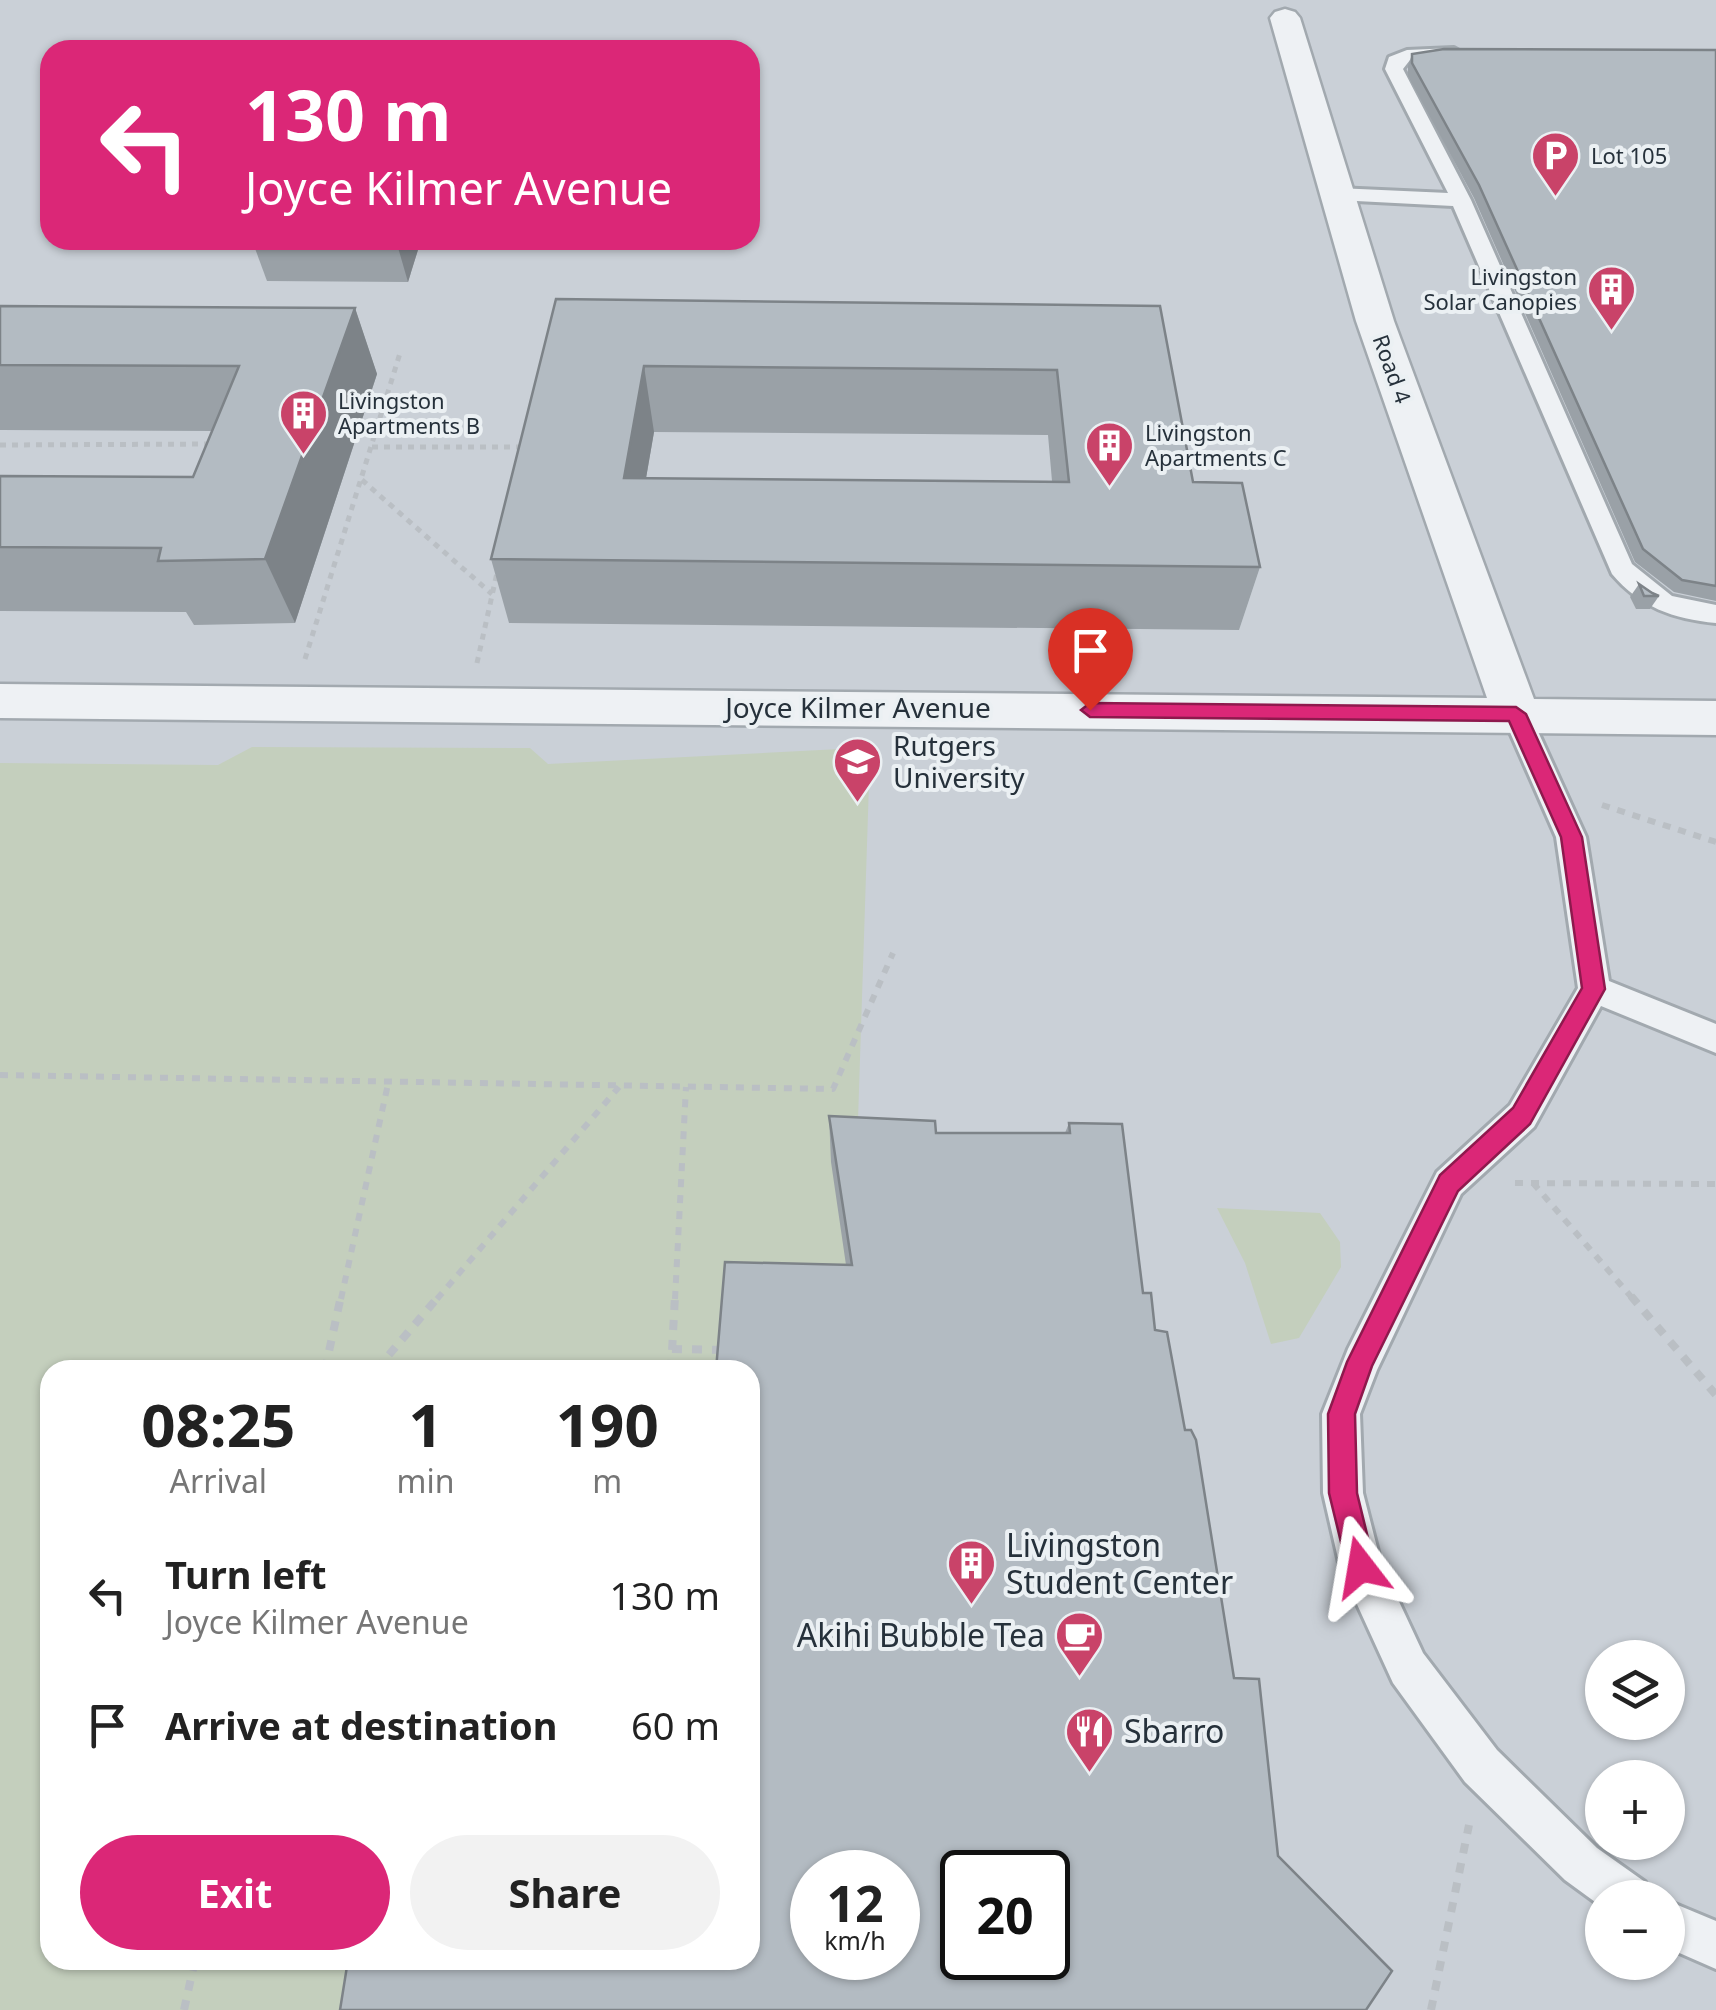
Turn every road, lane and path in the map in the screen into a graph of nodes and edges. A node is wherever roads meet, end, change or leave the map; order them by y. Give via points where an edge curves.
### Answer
1 (1285, 18) dead end
2 (1480, 54) edge
3 (1337, 194) junction
4 (1461, 200) junction
5 (401, 350) dead end
6 (220, 429) edge
7 (0, 445) edge
8 (372, 447) junction
9 (520, 465) edge
10 (362, 480) junction
11 (500, 557) edge
12 (492, 594) junction
13 (1716, 614) edge
14 (0, 701) edge
15 (290, 703) junction
16 (468, 705) junction
17 (1516, 714) junction
18 (1716, 718) edge
19 (1549, 788) junction
20 (1716, 842) edge
21 (894, 953) dead end
22 (1594, 989) junction
23 (1716, 1038) edge
24 (0, 1076) edge
25 (388, 1084) junction
26 (620, 1086) junction
27 (686, 1087) junction
28 (1449, 1183) junction
29 (1532, 1183) junction
30 (1716, 1184) edge
31 (672, 1349) junction
32 (731, 1350) edge
33 (327, 1360) edge
34 (385, 1360) edge
35 (671, 1360) edge
36 (1716, 1395) edge
37 (1481, 1766) junction
38 (1604, 1880) edge
39 (1685, 1931) edge
40 (1716, 1944) edge
41 (193, 1970) edge
42 (184, 2010) edge
43 (1431, 2010) edge

1 - 3 street, Road 4
2 - 4 lane via 1408,55 1394,69
3 - 4 lane
3 - 17 street, Road 4 via 1374,321
4 - 13 lane via 1621,568 1661,604
5 - 8 path
6 - 7 path via 214,444
8 - 9 path via 525,447
8 - 10 path
10 - 12 path
10 - 15 path
11 - 12 path
12 - 16 path
14 - 15 street, Joyce Kilmer Avenue
15 - 16 street, Joyce Kilmer Avenue
16 - 17 street, Joyce Kilmer Avenue
17 - 18 street, Joyce Kilmer Avenue
17 - 19 lane
19 - 20 path
19 - 22 lane via 1571,837
21 - 27 path via 834,1088
22 - 23 lane
22 - 28 lane via 1522,1116
24 - 25 path
25 - 26 path
25 - 33 path
26 - 27 path
26 - 34 path
27 - 31 path
28 - 29 path
28 - 37 lane via 1342,1414 1343,1493 1361,1567 1408,1668
29 - 30 path
29 - 36 path
31 - 32 path
31 - 35 path
37 - 38 lane
37 - 43 path
39 - 40 lane
41 - 42 path

